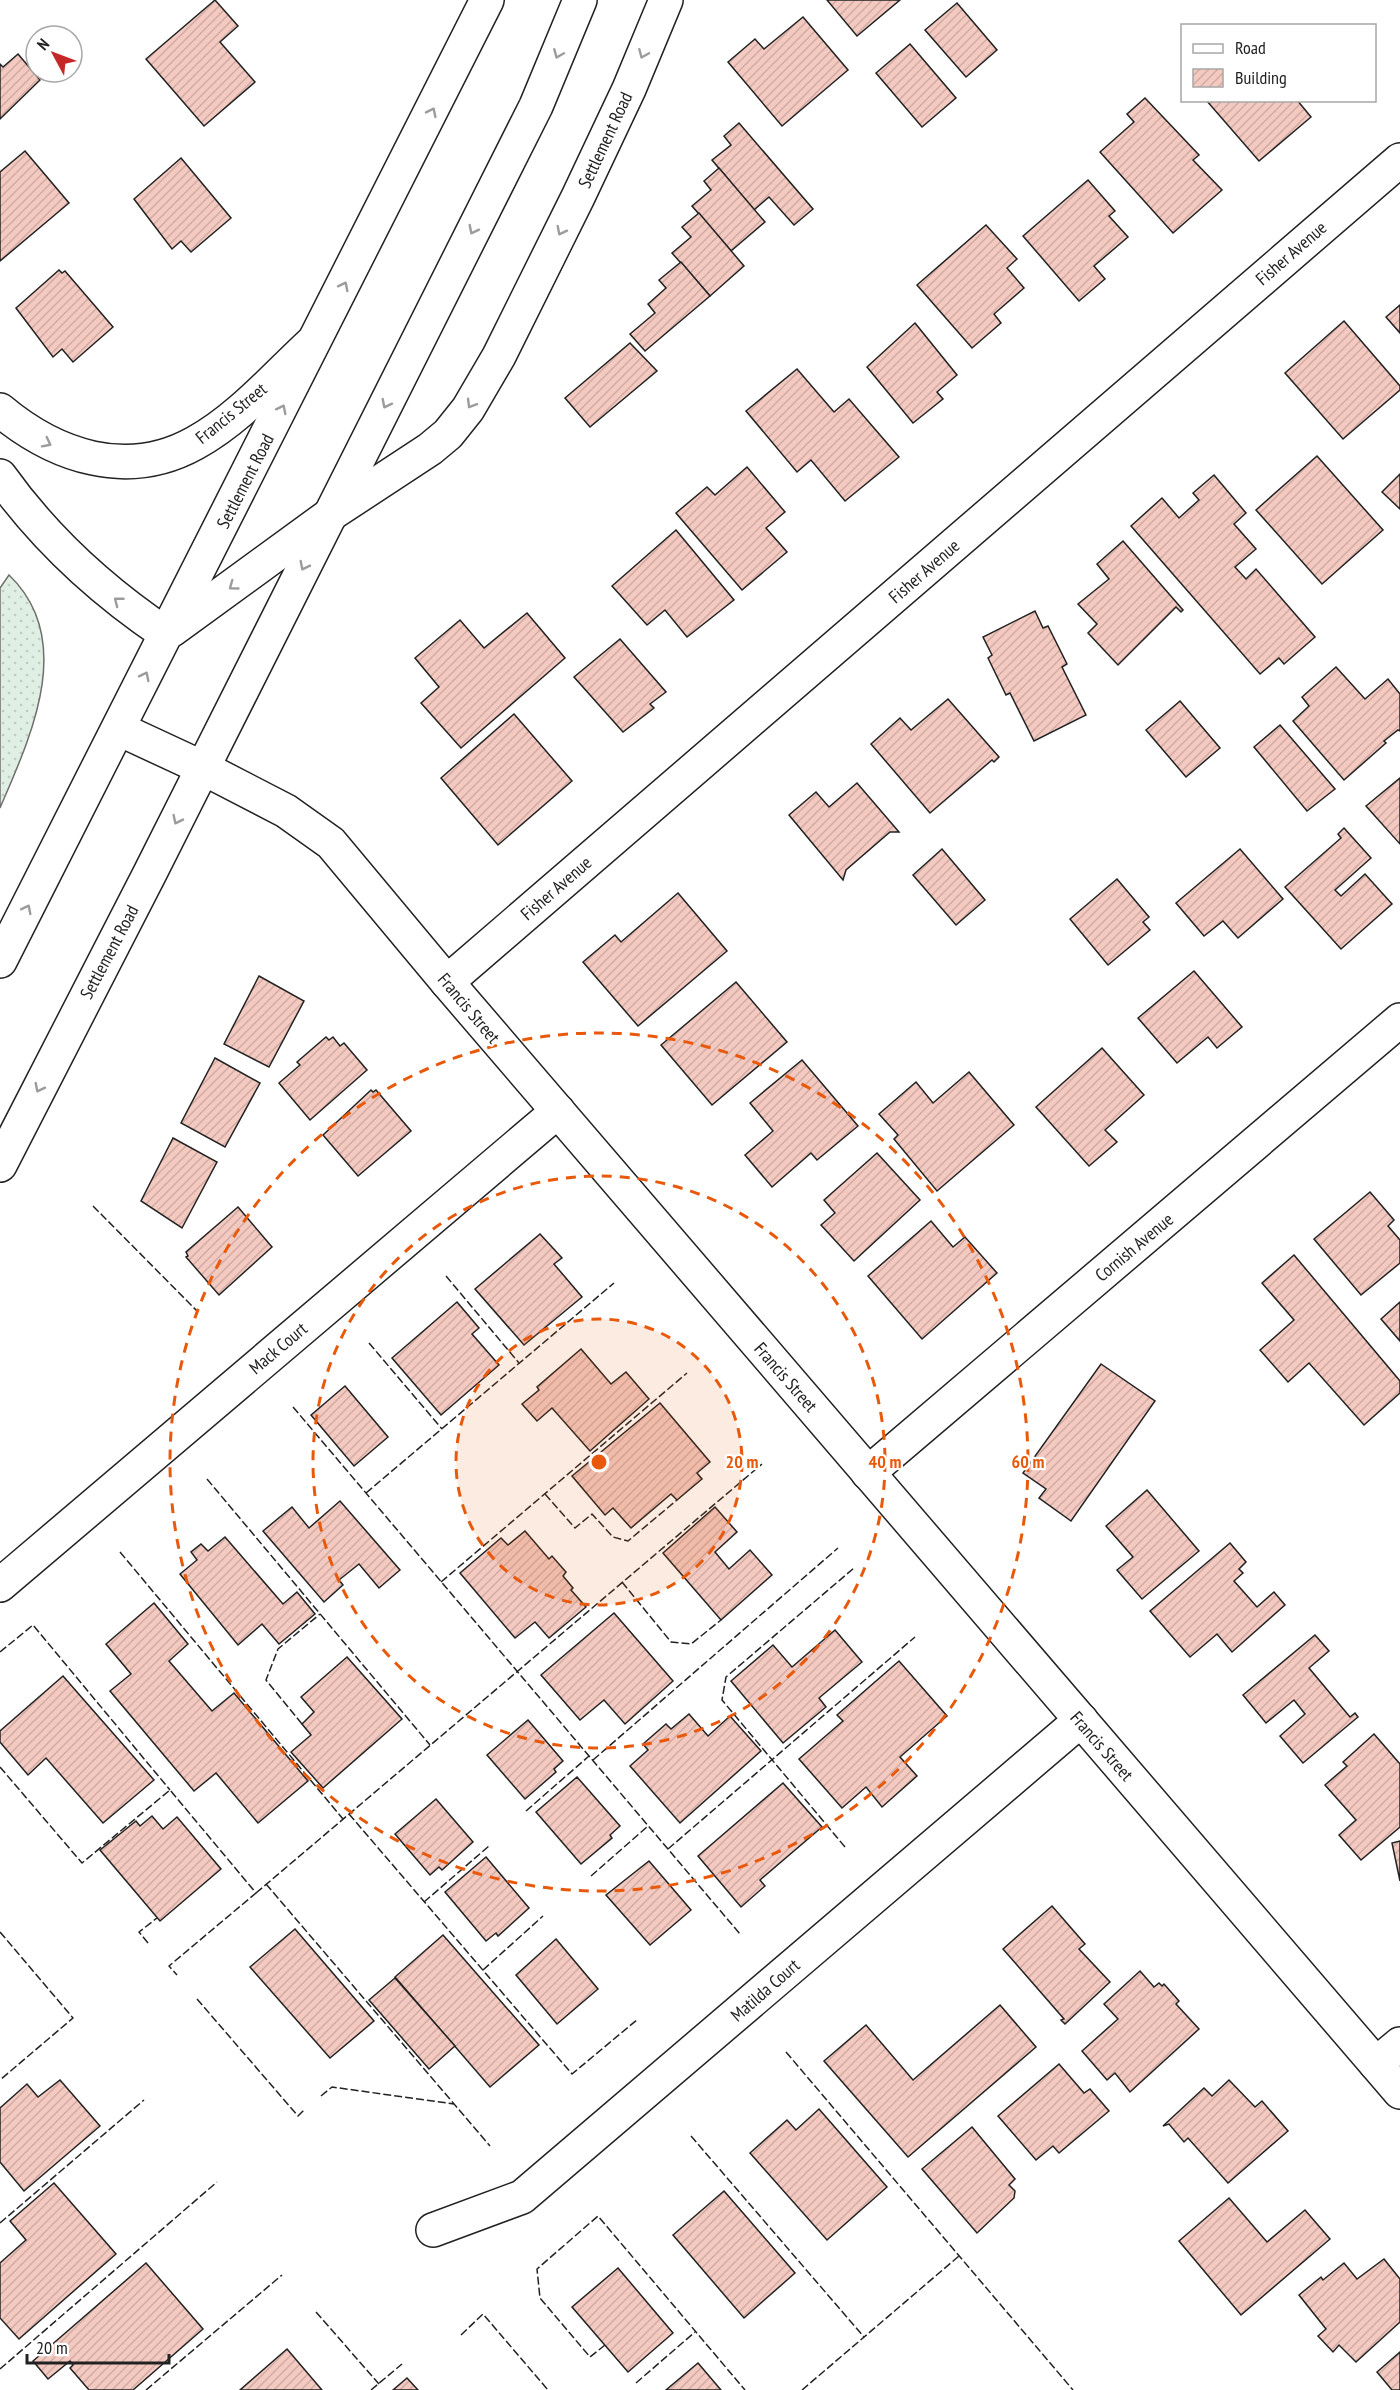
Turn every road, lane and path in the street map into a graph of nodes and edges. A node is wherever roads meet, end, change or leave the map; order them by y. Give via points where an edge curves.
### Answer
1 (487, 0) edge
2 (580, 0) edge
3 (666, 0) edge
4 (1400, 160) edge
5 (317, 339) junction
6 (0, 410) edge
7 (0, 476) edge
8 (331, 514) junction
9 (166, 634) junction
10 (119, 729) junction
11 (203, 768) junction
12 (0, 961) edge
13 (447, 982) junction
14 (1400, 1020) edge
15 (558, 1112) junction
16 (0, 1165) edge
17 (868, 1473) junction
18 (0, 1586) edge
19 (1081, 1720) junction
20 (1388, 2054) edge
21 (1400, 2092) edge
22 (433, 2230) dead end

5 -> 1 main road, Settlement Road
2 -> 8 main road, Settlement Road via 536,106
3 -> 8 main road, Settlement Road via 578,197 499,356 468,409 430,449
4 - 13 main road, Fisher Avenue
6 -> 5 main road, Francis Street via 34,437 70,453 135,461 165,455 195,443 228,419
9 -> 5 main road, Settlement Road
9 -> 7 main road via 96,582 49,535
8 -> 9 main road
8 -> 11 main road, Settlement Road
10 -> 9 main road, Settlement Road
10 - 11 main road, Francis Street
12 -> 10 main road, Settlement Road
11 - 13 main road, Francis Street via 286,811 331,843
11 -> 16 main road, Settlement Road
13 - 15 main road, Francis Street
14 - 17 main road, Cornish Avenue
15 - 17 main road, Francis Street
15 - 18 main road, Mack Court
17 - 19 main road, Francis Street
19 - 20 main road, Francis Street
19 - 22 main road, Matilda Court via 522,2198
20 - 21 main road, Francis Street

